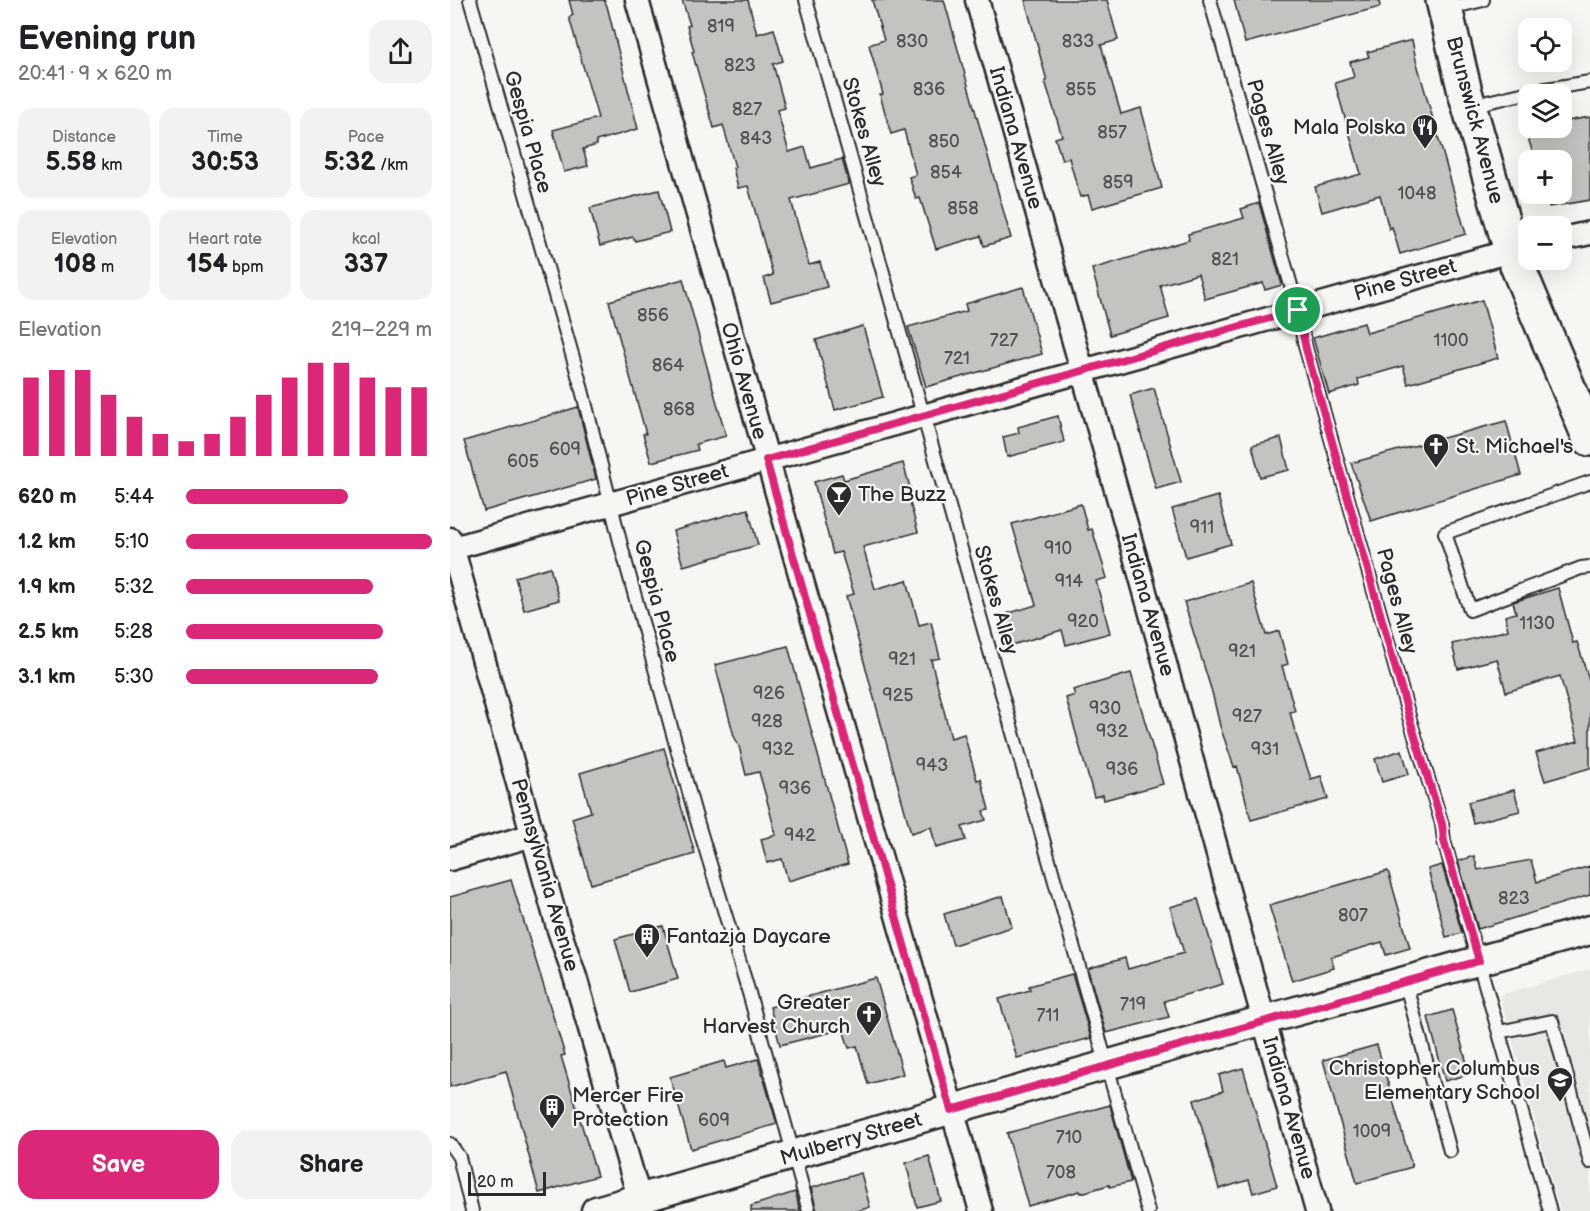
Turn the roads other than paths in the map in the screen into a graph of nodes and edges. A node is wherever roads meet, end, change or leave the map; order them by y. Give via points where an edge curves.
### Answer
1 (470, 0) edge
2 (637, 0) edge
3 (806, 0) edge
4 (977, 0) edge
5 (1210, 0) edge
6 (1483, 0) edge
7 (1444, 4) edge
8 (1590, 82) edge
9 (1469, 106) junction
10 (1590, 233) edge
11 (1572, 237) edge
12 (1518, 242) edge
13 (1518, 249) edge
14 (1528, 270) edge
15 (1298, 310) junction
16 (1082, 370) junction
17 (924, 415) junction
18 (1590, 439) edge
19 (766, 460) junction
20 (1590, 482) edge
21 (612, 503) junction
22 (451, 545) edge
23 (1590, 567) edge
24 (533, 835) junction
25 (450, 860) edge
26 (1590, 930) edge
27 (1479, 961) junction
28 (1405, 981) junction
29 (1264, 1020) junction
30 (1499, 1032) junction
31 (1107, 1065) junction
32 (951, 1110) junction
33 (450, 1144) edge
34 (1450, 1151) dead end
35 (794, 1155) junction
36 (1590, 1162) edge
37 (641, 1205) edge
38 (472, 1211) edge
39 (596, 1211) edge
40 (809, 1211) edge
41 (981, 1211) edge
42 (1148, 1211) edge
43 (1317, 1211) edge
44 (1550, 1211) edge

1 - 21 lane, Gespia Place
2 - 19 street, Ohio Avenue
3 - 17 lane, Stokes Alley
4 - 16 street, Indiana Avenue
5 - 15 lane, Pages Alley
6 - 7 lane
7 - 9 main road, Brunswick Avenue
8 - 9 lane
9 - 12 main road, Brunswick Avenue
10 - 11 street
13 - 15 street, Pine Street
14 - 18 main road, Brunswick Avenue
15 - 16 street, Pine Street
15 - 27 lane, Pages Alley
16 - 17 street, Pine Street
16 - 29 street, Indiana Avenue
17 - 19 street, Pine Street
17 - 31 lane, Stokes Alley
19 - 21 street, Pine Street
19 - 32 street, Ohio Avenue
20 - 23 lane via 1445,533 1470,610
21 - 22 street, Pine Street
21 - 35 lane, Gespia Place via 695,814
22 - 24 street, Pennsylvania Avenue
24 - 25 street
24 - 37 street, Pennsylvania Avenue
26 - 27 street, Mulberry Street
27 - 28 street, Mulberry Street
27 - 30 lane, Pages Alley
28 - 29 street, Mulberry Street
28 - 34 lane
29 - 31 street, Mulberry Street
29 - 43 street, Indiana Avenue
30 - 36 lane via 1552,1021
30 - 44 lane, Pages Alley
31 - 32 street, Mulberry Street
31 - 42 lane, Stokes Alley
32 - 35 street, Mulberry Street
32 - 41 street, Ohio Avenue
33 - 38 lane via 459,1157
35 - 37 street, Mulberry Street
35 - 40 lane, Gespia Place
37 - 39 street, Mulberry Street

